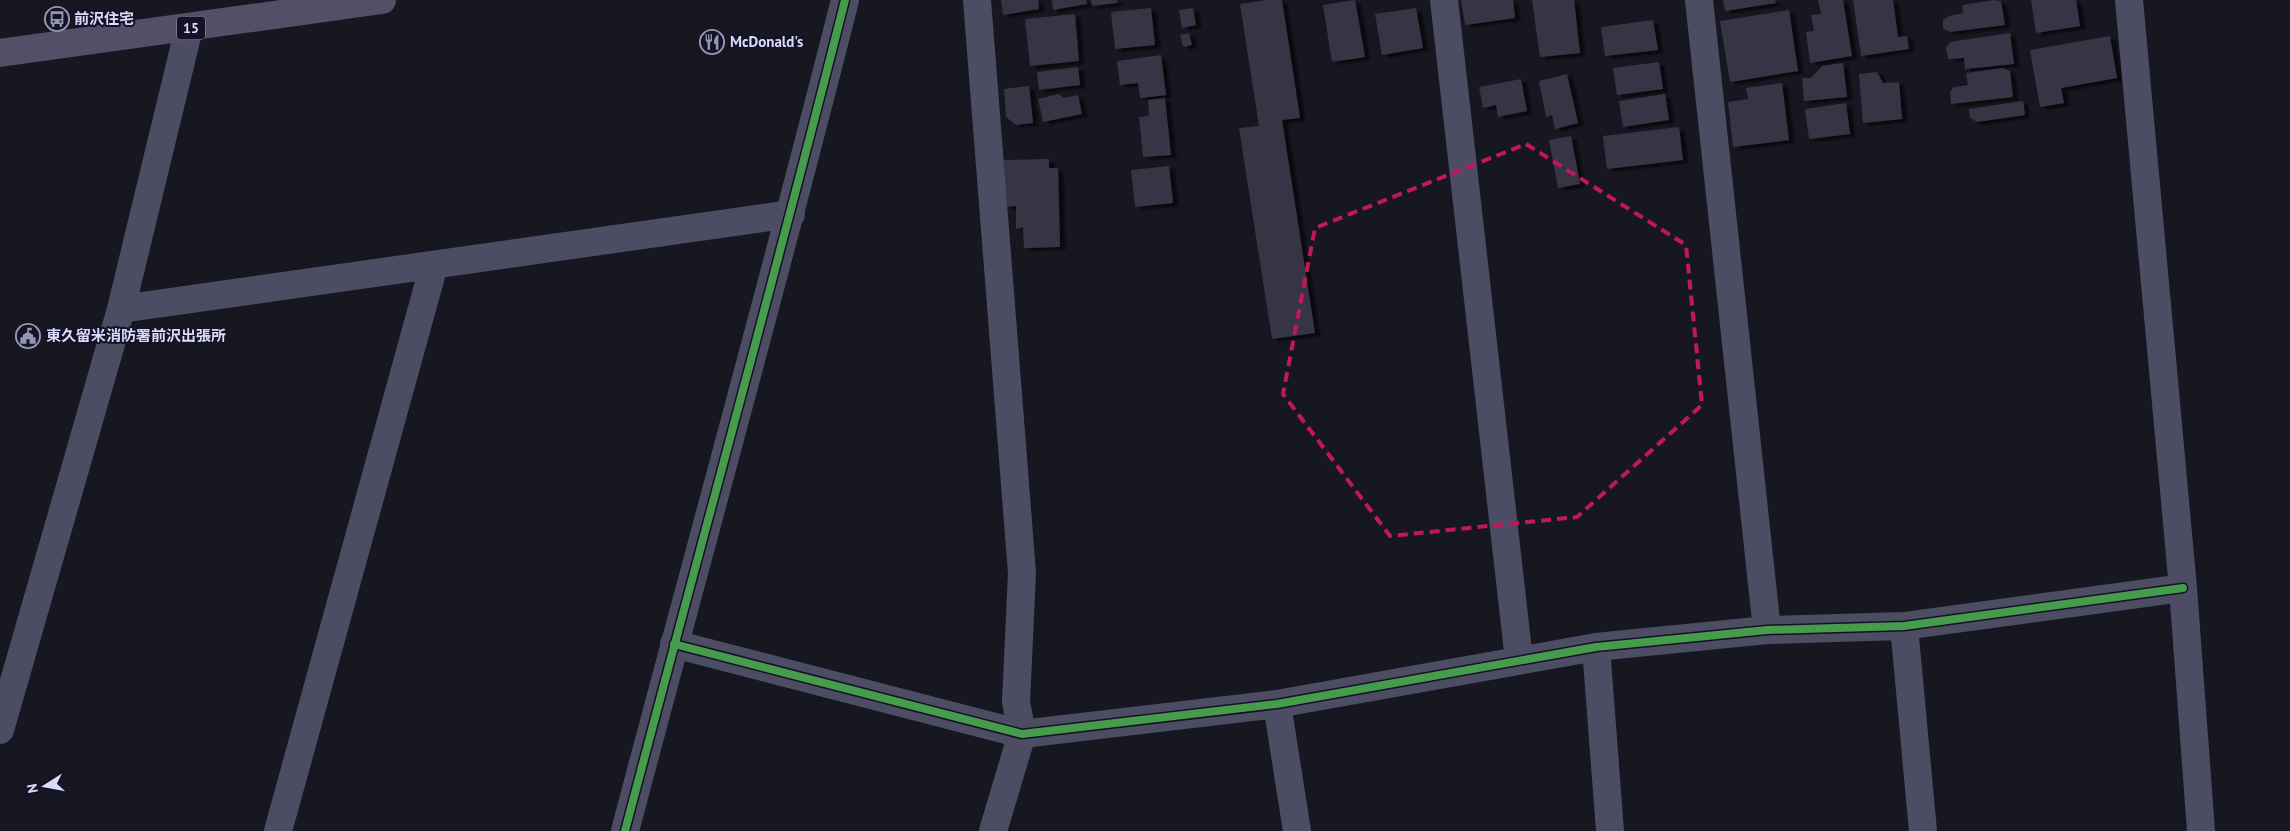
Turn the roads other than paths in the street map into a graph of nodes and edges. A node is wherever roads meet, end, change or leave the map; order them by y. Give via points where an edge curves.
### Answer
1 (382, 0) edge
2 (845, 0) edge
3 (977, 0) edge
4 (1444, 0) edge
5 (1699, 0) edge
6 (2129, 0) edge
7 (276, 8) edge
8 (189, 28) junction
9 (0, 53) edge
10 (791, 214) junction
11 (434, 265) junction
12 (121, 309) junction
13 (2183, 588) junction
14 (1904, 626) junction
15 (1767, 630) junction
16 (674, 644) junction
17 (1596, 647) junction
18 (1519, 660) junction
19 (1277, 704) junction
20 (0, 730) edge
21 (1022, 734) junction
22 (278, 831) edge
23 (625, 831) edge
24 (993, 831) edge
25 (1297, 831) edge
26 (1610, 831) edge
27 (1923, 831) edge
28 (2201, 831) edge

1 - 7 main road, 15
2 - 10 street
3 - 21 street via 1022,573 1016,702
4 - 18 street
5 - 15 street
6 - 13 street
7 - 8 main road, 15
8 - 9 main road, 15
8 - 12 street
10 - 11 street
10 - 16 street
11 - 12 street
11 - 22 street
12 - 20 street
13 - 14 street
13 - 28 street
14 - 15 street
14 - 27 street
15 - 17 street
16 - 21 street
16 - 23 street
17 - 18 street
17 - 26 street
18 - 19 street
19 - 21 street
19 - 25 street
21 - 24 street

